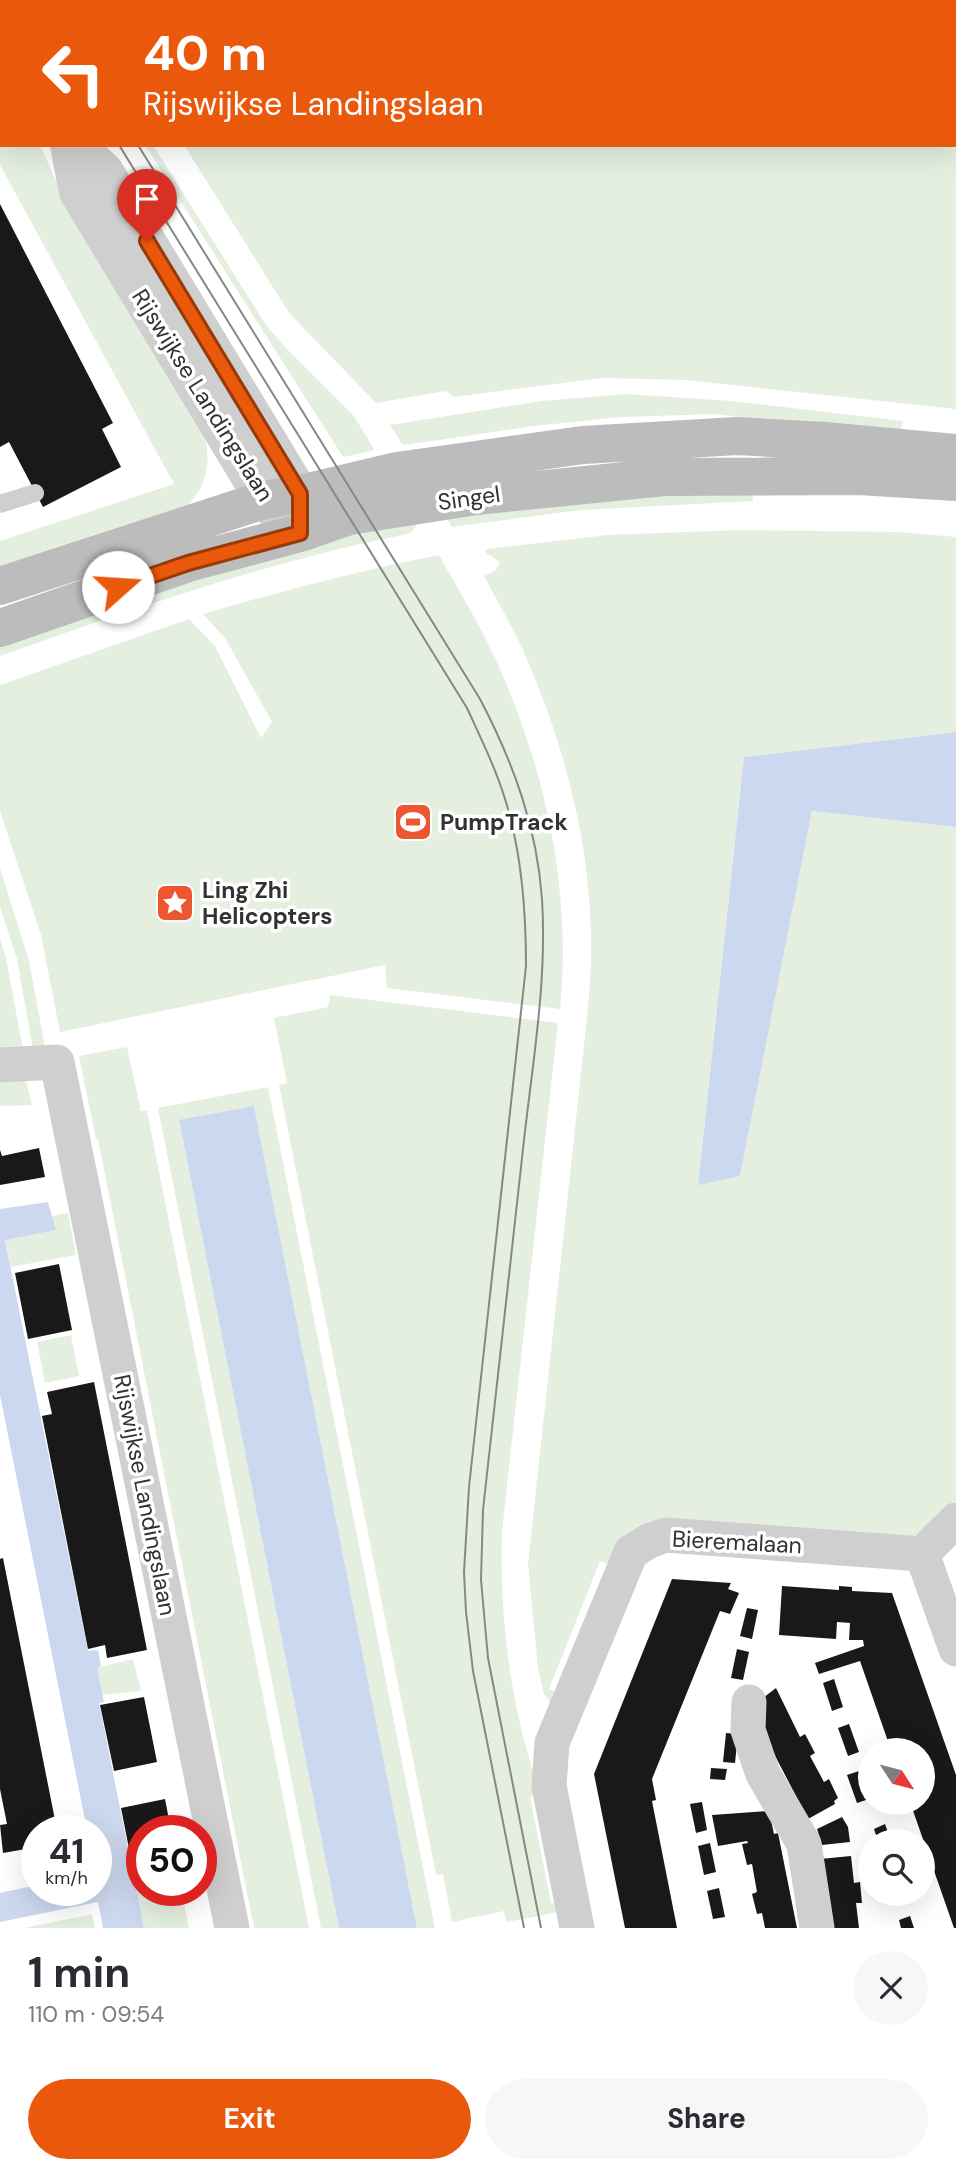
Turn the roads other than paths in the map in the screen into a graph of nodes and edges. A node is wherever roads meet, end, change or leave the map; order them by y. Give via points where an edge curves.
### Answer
1 (69, 147) edge
2 (79, 147) edge
3 (956, 453) edge
4 (956, 482) edge
5 (36, 493) dead end
6 (282, 497) junction
7 (0, 504) edge
8 (300, 533) junction
9 (0, 586) edge
10 (0, 628) edge
11 (0, 1065) edge
12 (956, 1520) edge
13 (922, 1554) junction
14 (956, 1649) edge
15 (749, 1702) dead end
16 (232, 1928) edge
17 (577, 1928) edge
18 (817, 1928) edge

1 - 6 street, Rijswijkse Landingslaan via 78,192
2 - 6 street, Rijswijkse Landingslaan via 106,172
3 - 6 main road, Singel via 737,436 583,445 397,471
4 - 8 main road, Singel via 859,476 664,477 367,513
5 - 7 lane
6 - 8 street, Rijswijkse Landingslaan
6 - 9 main road, Singel
8 - 10 main road, Singel via 188,563
11 - 16 street, Rijswijkse Landingslaan via 57,1062
12 - 13 street
13 - 14 street
13 - 17 street, Bieremalaan via 666,1535 631,1552 552,1743 549,1786
15 - 18 street via 748,1730 762,1774 804,1844

